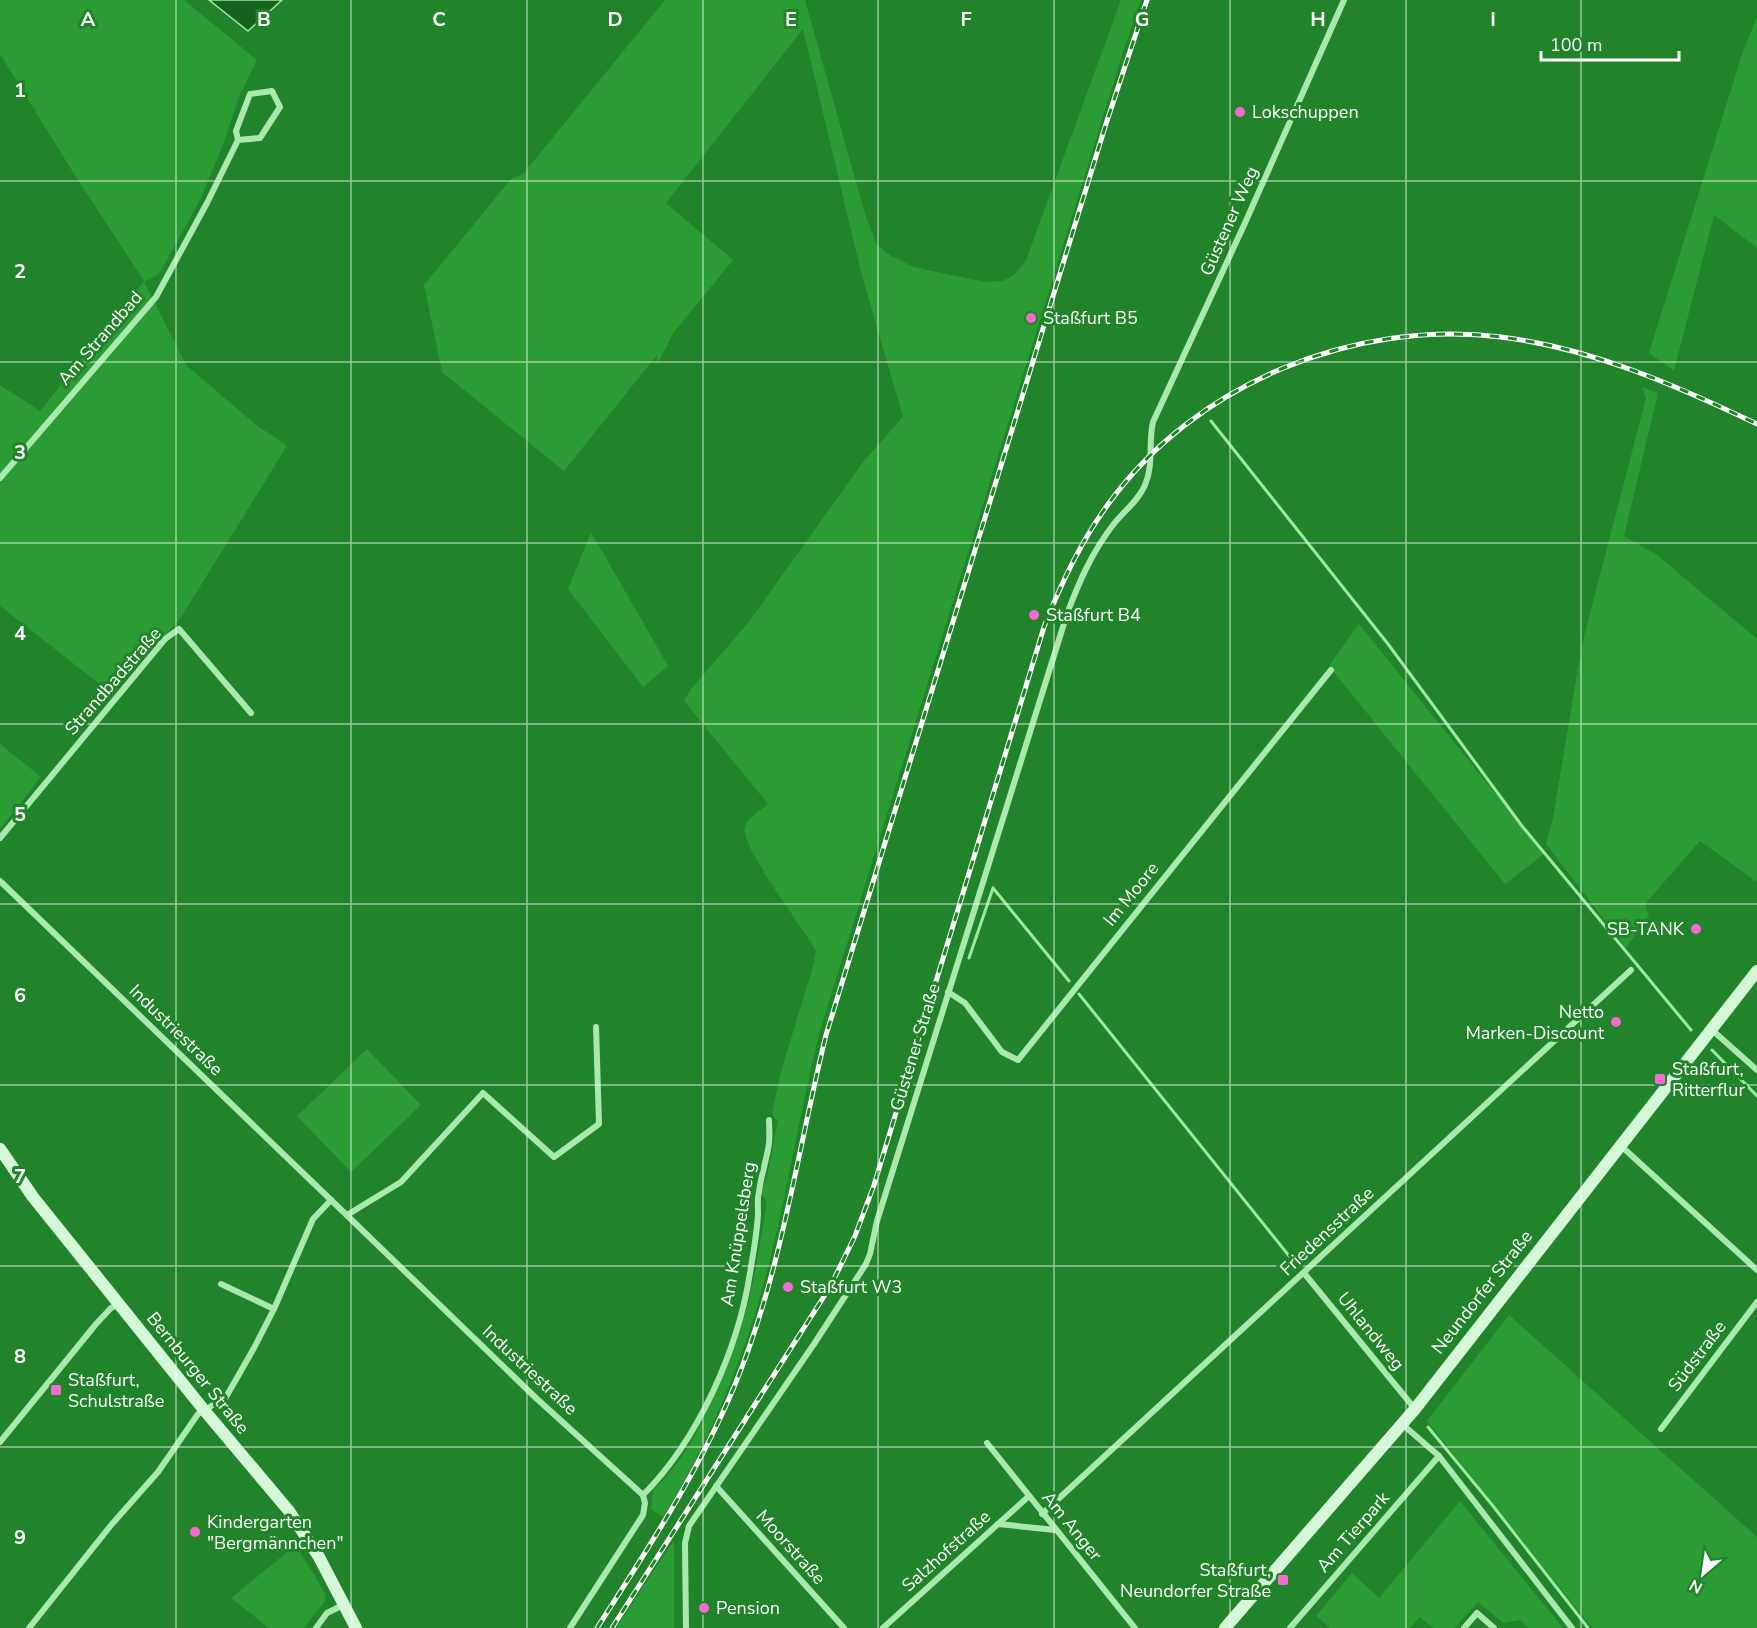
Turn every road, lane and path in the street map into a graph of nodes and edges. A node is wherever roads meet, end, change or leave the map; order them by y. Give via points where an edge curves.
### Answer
1 (1344, 0) edge
2 (237, 140) junction
3 (1151, 457) joint
4 (0, 478) edge
5 (1331, 670) dead end
6 (251, 713) dead end
7 (0, 838) edge
8 (0, 881) edge
9 (1631, 970) dead end
10 (1757, 970) edge
11 (948, 992) junction
12 (596, 1027) dead end
13 (1710, 1028) junction
14 (1757, 1070) edge
15 (769, 1120) dead end
16 (1620, 1145) junction
17 (0, 1149) edge
18 (331, 1200) junction
19 (347, 1215) junction
20 (1757, 1270) edge
21 (1304, 1272) junction
22 (221, 1284) dead end
23 (1757, 1302) edge
24 (119, 1304) junction
25 (274, 1309) junction
26 (1414, 1409) junction
27 (204, 1410) junction
28 (1402, 1424) junction
29 (1660, 1429) dead end
30 (0, 1442) edge
31 (987, 1443) dead end
32 (1439, 1456) junction
33 (716, 1486) junction
34 (643, 1495) junction
35 (1029, 1496) junction
36 (1042, 1514) junction
37 (998, 1524) junction
38 (1055, 1530) junction
39 (345, 1604) junction
40 (29, 1628) edge
41 (316, 1628) edge
42 (356, 1628) edge
43 (570, 1628) edge
44 (686, 1628) edge
45 (844, 1628) edge
46 (883, 1628) edge
47 (1135, 1628) edge
48 (1225, 1628) edge
49 (1290, 1628) edge
50 (1464, 1628) edge
51 (1494, 1628) edge
52 (1572, 1628) edge

1 - 3 street, Güstener Weg via 1154,422
2 - 2 street, Am Strandbad via 236,130 250,94 272,92 280,107 260,138
2 - 4 street, Am Strandbad via 156,297
3 - 11 street, Güstener Straße via 1144,489 1094,553 1067,614
5 - 11 street, Im Moore via 1018,1060 1002,1052 965,1003
6 - 7 street, Strandbadstraße via 179,630 158,647
8 - 18 street, Industriestraße
9 - 21 street, Friedensstraße
10 - 13 main road, Neundorfer Straße
11 - 33 street, Güstener Straße via 866,1264
12 - 19 street via 599,1124 554,1157 483,1093 401,1182
13 - 14 street
13 - 16 main road, Neundorfer Straße
15 - 34 street, Am Knüppelsberg via 750,1275 737,1327 699,1420 680,1452
16 - 20 street
16 - 26 main road, Neundorfer Straße
17 - 24 main road, Bernburger Straße via 33,1197
18 - 19 street, Industriestraße
18 - 25 street via 313,1219
19 - 34 street, Industriestraße via 536,1398
21 - 26 street, Uhlandweg
21 - 36 street, Friedensstraße
22 - 25 street
23 - 29 street, Südstraße
24 - 27 main road, Bernburger Straße
24 - 30 street via 96,1324
25 - 27 street via 226,1397
26 - 28 main road, Neundorfer Straße
27 - 39 main road, Bernburger Straße via 289,1511
27 - 40 street
28 - 32 street
28 - 48 main road, Neundorfer Straße
31 - 35 street, Am Anger
32 - 49 street, Am Tierpark
32 - 52 street
33 - 44 street, Güstener Straße via 689,1526 685,1543
33 - 45 street, Moorstraße
34 - 43 street via 643,1515
35 - 36 street, Am Anger
35 - 37 street, Salzhofstraße
36 - 38 street, Am Anger
37 - 38 street
37 - 46 street, Salzhofstraße
38 - 47 street, Am Anger
39 - 41 street via 327,1613
39 - 42 main road, Bernburger Straße
50 - 51 street via 1477,1613

